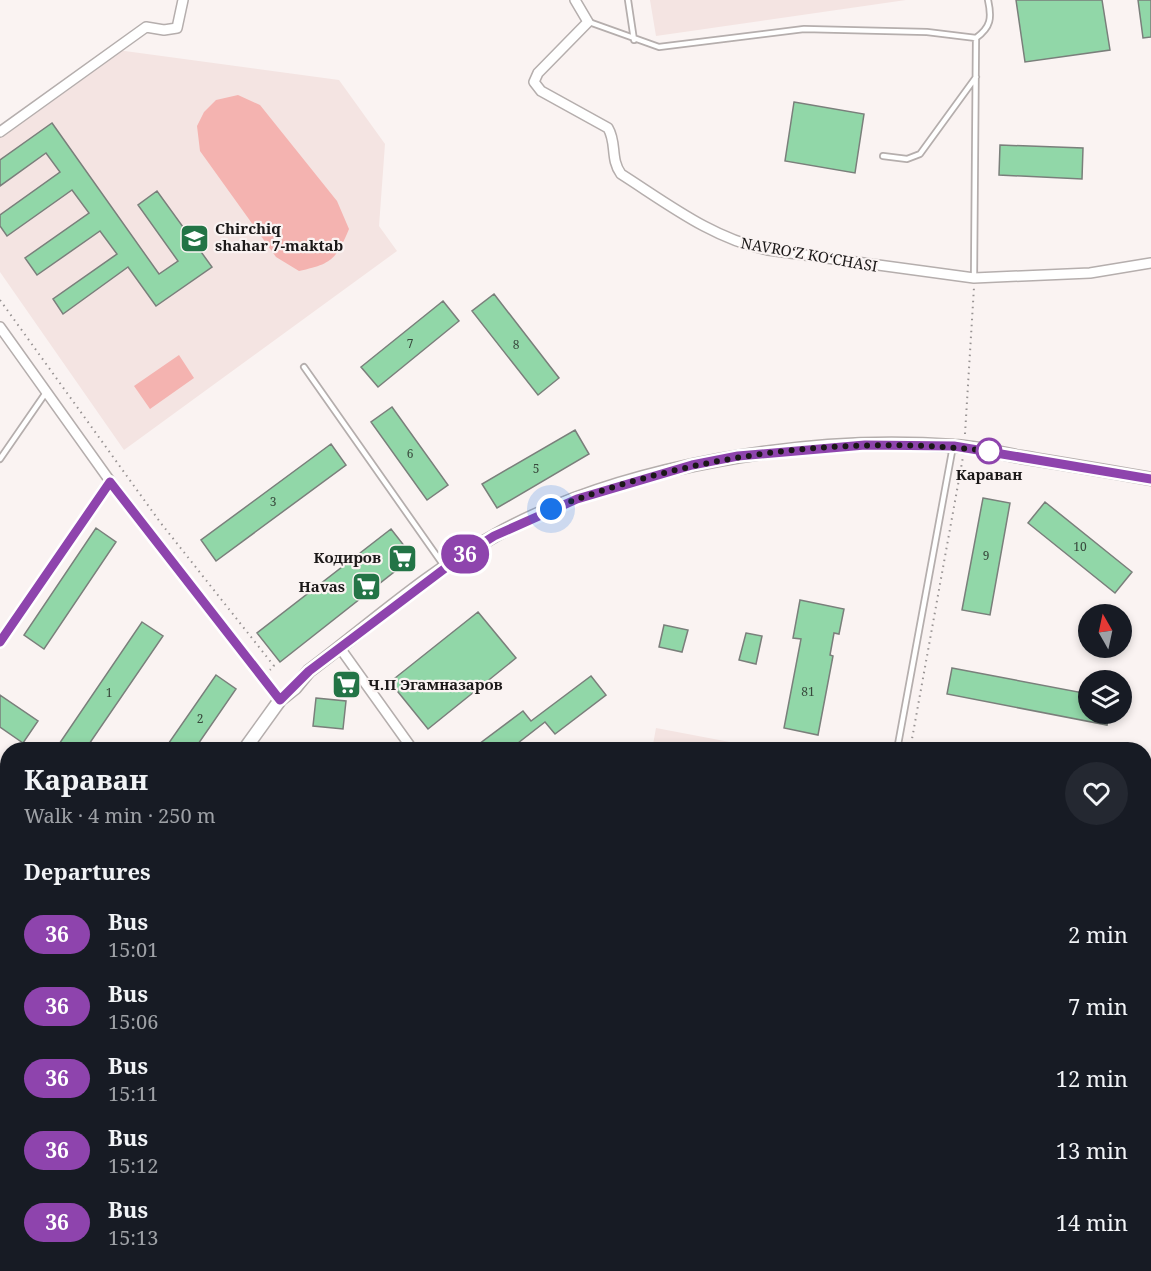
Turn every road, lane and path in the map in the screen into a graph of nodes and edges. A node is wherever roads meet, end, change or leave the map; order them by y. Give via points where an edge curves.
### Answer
1 (183, 0) edge
2 (575, 0) edge
3 (628, 0) edge
4 (988, 0) edge
5 (588, 22) junction
6 (976, 38) junction
7 (634, 40) junction
8 (976, 77) junction
9 (0, 132) edge
10 (883, 156) dead end
11 (1151, 263) edge
12 (974, 278) junction
13 (0, 300) edge
14 (0, 327) edge
15 (304, 368) dead end
16 (47, 391) junction
17 (954, 446) junction
18 (0, 459) edge
19 (1151, 479) edge
20 (110, 482) junction
21 (445, 568) junction
22 (0, 642) edge
23 (340, 648) junction
24 (261, 679) junction
25 (280, 700) junction
26 (250, 742) edge
27 (407, 742) edge
28 (898, 742) edge

1 - 9 street via 177,28 146,27
2 - 5 street
3 - 7 lane
4 - 6 lane via 988,30
5 - 7 lane
5 - 12 street, NAVRO‘Z KO‘CHASI via 538,73 534,82 541,91 608,128 613,136 615,165 621,174 716,234 741,245 910,272
6 - 7 lane via 927,32 804,29 658,47
6 - 8 lane
8 - 10 lane via 920,154 907,159
8 - 12 lane
11 - 12 street, NAVRO‘Z KO‘CHASI via 1090,273
13 - 24 path via 160,522 274,666
14 - 16 street
15 - 21 lane
16 - 18 lane
16 - 20 street
17 - 19 street
17 - 21 street via 865,445 738,456 692,465 604,489 551,509 494,536
17 - 28 lane
20 - 22 lane
20 - 24 street
21 - 23 street
23 - 25 street
23 - 27 street
24 - 25 street
25 - 26 street

